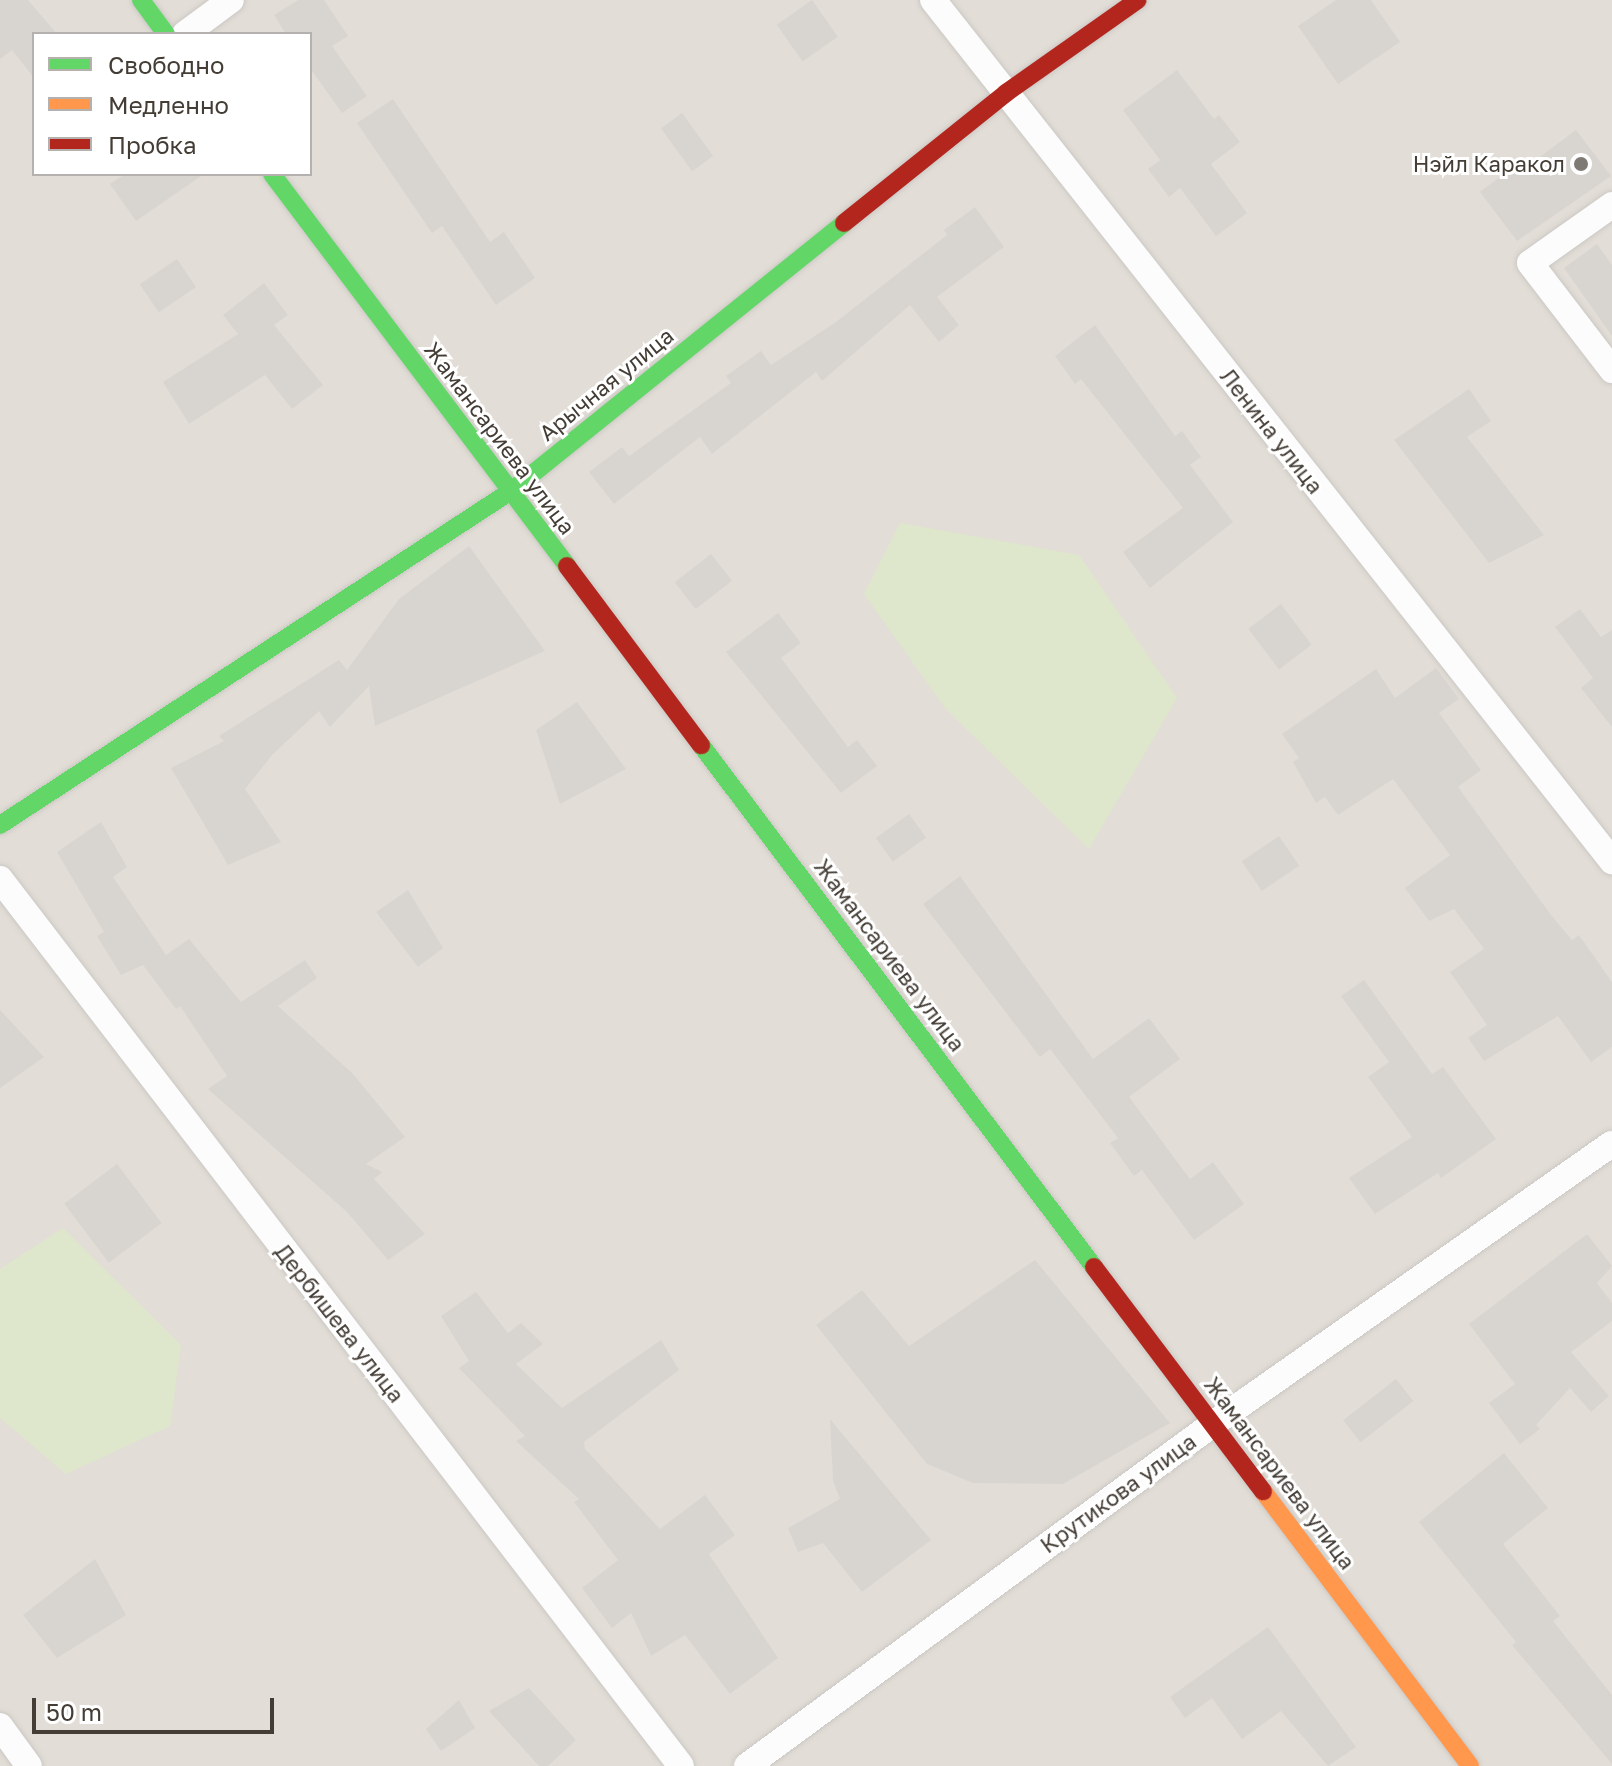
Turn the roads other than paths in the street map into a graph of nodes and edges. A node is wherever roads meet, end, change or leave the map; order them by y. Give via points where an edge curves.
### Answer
1 (141, 0) edge
2 (231, 0) edge
3 (933, 0) edge
4 (1138, 0) edge
5 (165, 32) edge
6 (188, 32) edge
7 (1006, 93) junction
8 (274, 176) edge
9 (1612, 205) edge
10 (1612, 370) edge
11 (511, 491) junction
12 (0, 825) edge
13 (1612, 861) edge
14 (0, 879) edge
15 (1612, 1144) edge
16 (1213, 1424) junction
17 (0, 1726) edge
18 (29, 1766) edge
19 (681, 1766) edge
20 (747, 1766) edge
21 (1470, 1766) edge

1 - 5 street
2 - 6 street
3 - 7 street, Ленина улица
4 - 7 street, Арычная улица
7 - 11 street, Арычная улица
7 - 13 street, Ленина улица
8 - 11 street, Жамансариева улица
9 - 10 street via 1530,263
11 - 12 street, Арычная улица
11 - 16 street, Жамансариева улица
14 - 19 street, Дербишева улица
15 - 16 street, Крутикова улица
16 - 20 street, Крутикова улица
16 - 21 street, Жамансариева улица
17 - 18 street

